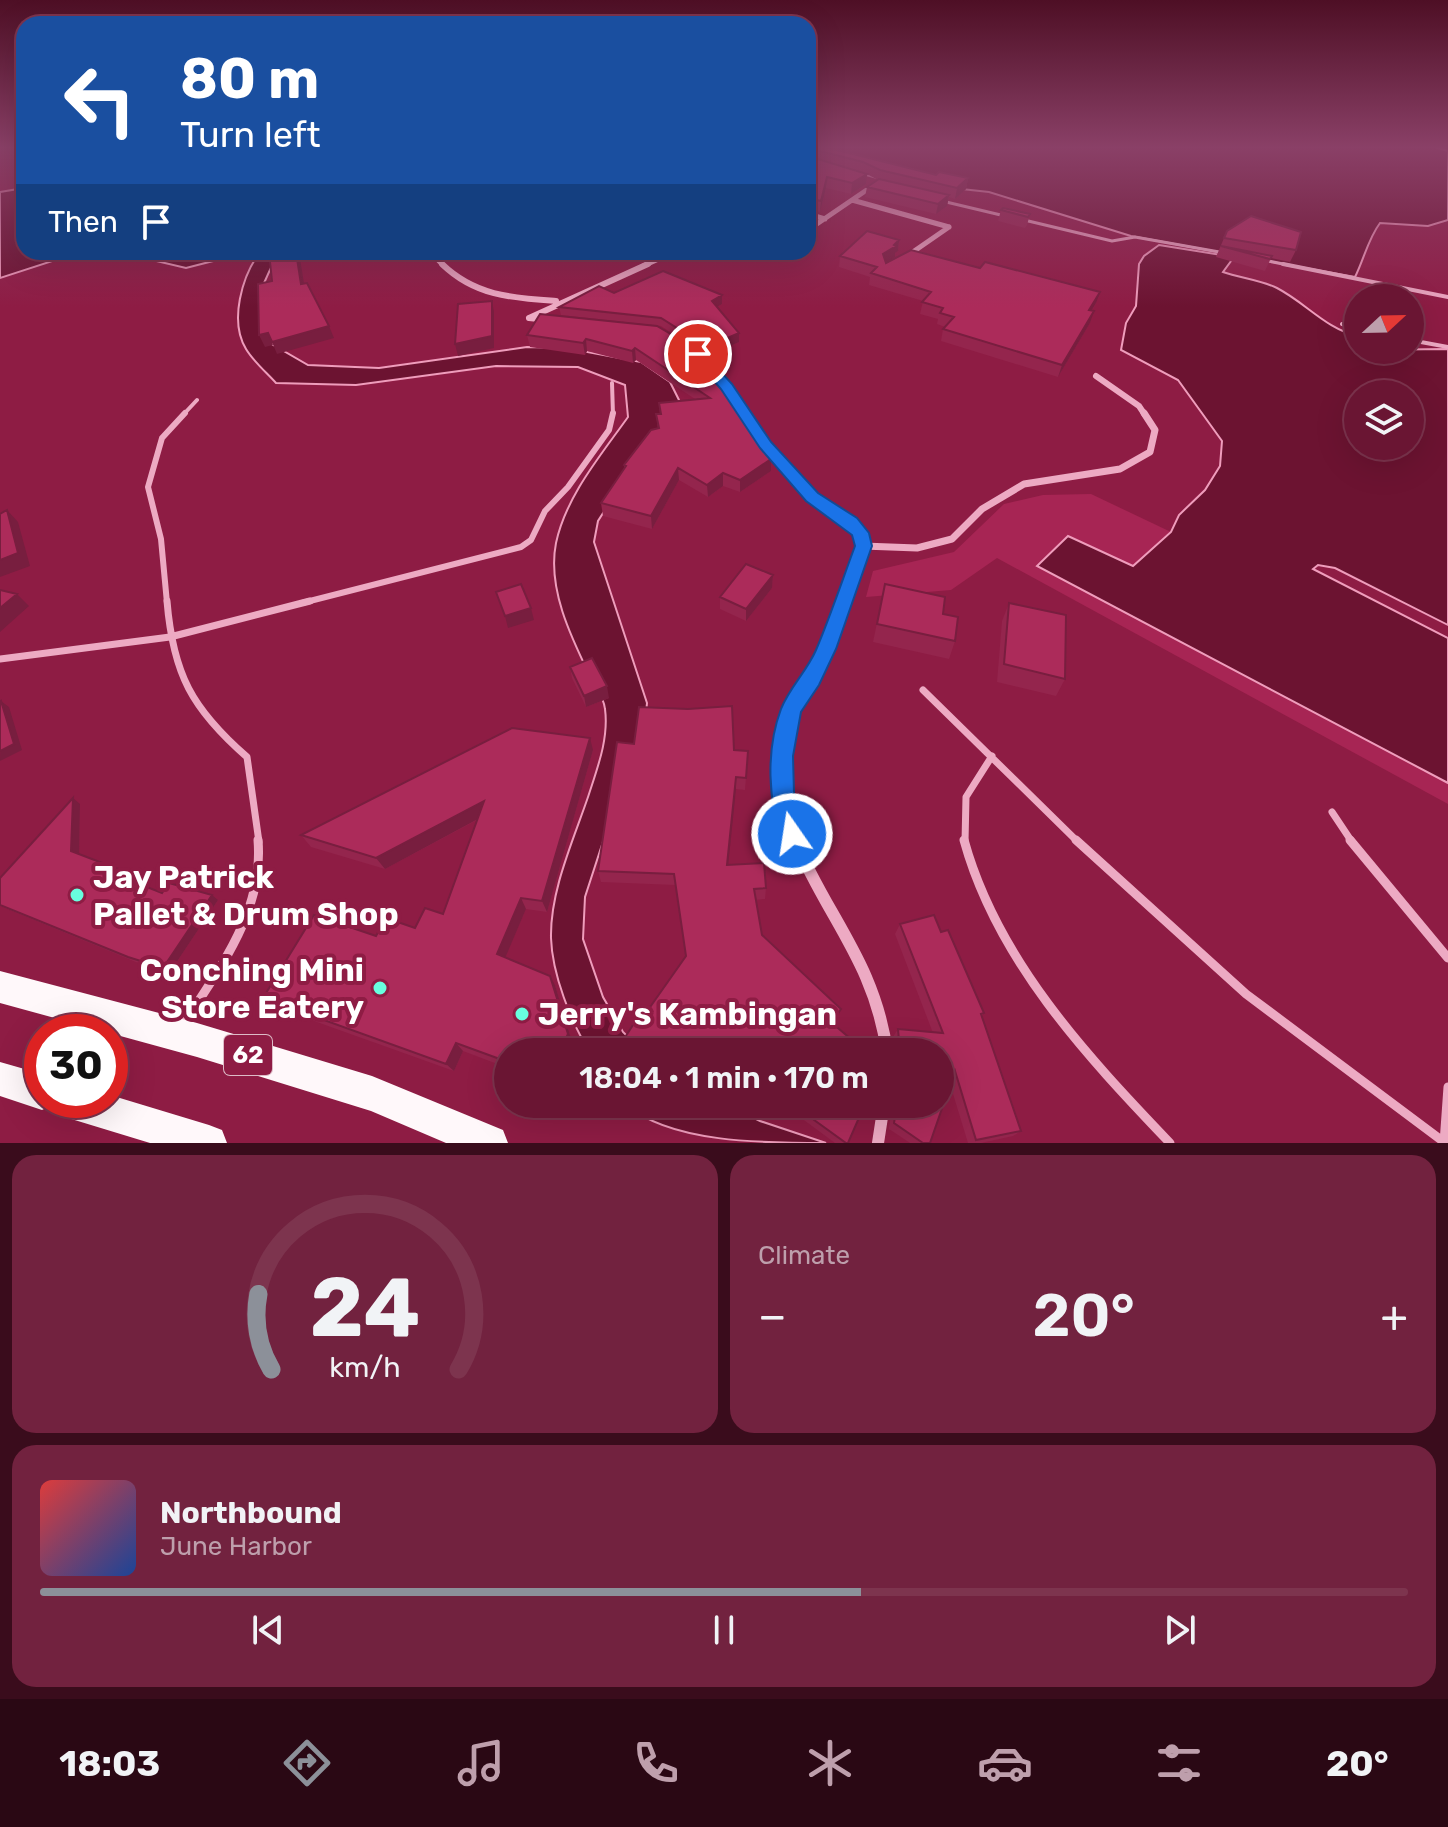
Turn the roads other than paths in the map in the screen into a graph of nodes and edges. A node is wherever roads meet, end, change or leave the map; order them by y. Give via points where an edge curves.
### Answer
1 (852, 200) edge
2 (853, 200) edge
3 (939, 200) edge
4 (816, 216) edge
5 (825, 219) junction
6 (816, 225) edge
7 (1236, 255) edge
8 (1251, 257) edge
9 (437, 260) edge
10 (656, 260) edge
11 (898, 261) edge
12 (1448, 297) edge
13 (561, 302) junction
14 (554, 321) edge
15 (680, 342) edge
16 (1424, 343) edge
17 (1448, 347) edge
18 (1096, 376) dead end
19 (612, 383) dead end
20 (197, 400) dead end
21 (863, 546) junction
22 (170, 637) junction
23 (0, 659) edge
24 (923, 690) dead end
25 (992, 756) junction
26 (1332, 812) dead end
27 (1448, 958) edge
28 (0, 987) edge
29 (177, 1035) junction
30 (885, 1038) edge
31 (0, 1079) edge
32 (24, 1086) edge
33 (1448, 1087) edge
34 (127, 1118) edge
35 (882, 1118) edge
36 (209, 1143) edge
37 (490, 1143) edge
38 (878, 1143) edge
39 (1170, 1143) edge
40 (1444, 1143) edge

1 - 5 street
2 - 11 street via 949,227
3 - 7 lane via 1112,241 1135,237
4 - 5 street
5 - 6 street
8 - 12 lane
9 - 13 street via 452,276 488,297
10 - 13 street
13 - 14 street via 529,318
15 - 21 street via 727,387 765,445 812,497 861,533
16 - 17 lane
18 - 21 street via 1139,406 1155,430 1150,452 1120,469 1024,484 982,509 952,539 917,548
19 - 22 lane via 615,407 609,430 521,547
20 - 22 lane via 162,438 148,487 161,539
21 - 30 street via 826,649 791,710 782,756 783,793 804,860 860,953 878,998
22 - 23 lane
22 - 29 lane via 185,686 222,735 247,757 260,867 243,928
24 - 25 lane
25 - 39 lane via 966,797 964,834 974,879 993,924 1072,1036
25 - 40 lane via 1246,994
26 - 27 lane
28 - 29 highway, 62
29 - 37 highway, 62 via 372,1094
31 - 32 highway
33 - 40 lane
34 - 36 highway
35 - 38 street

